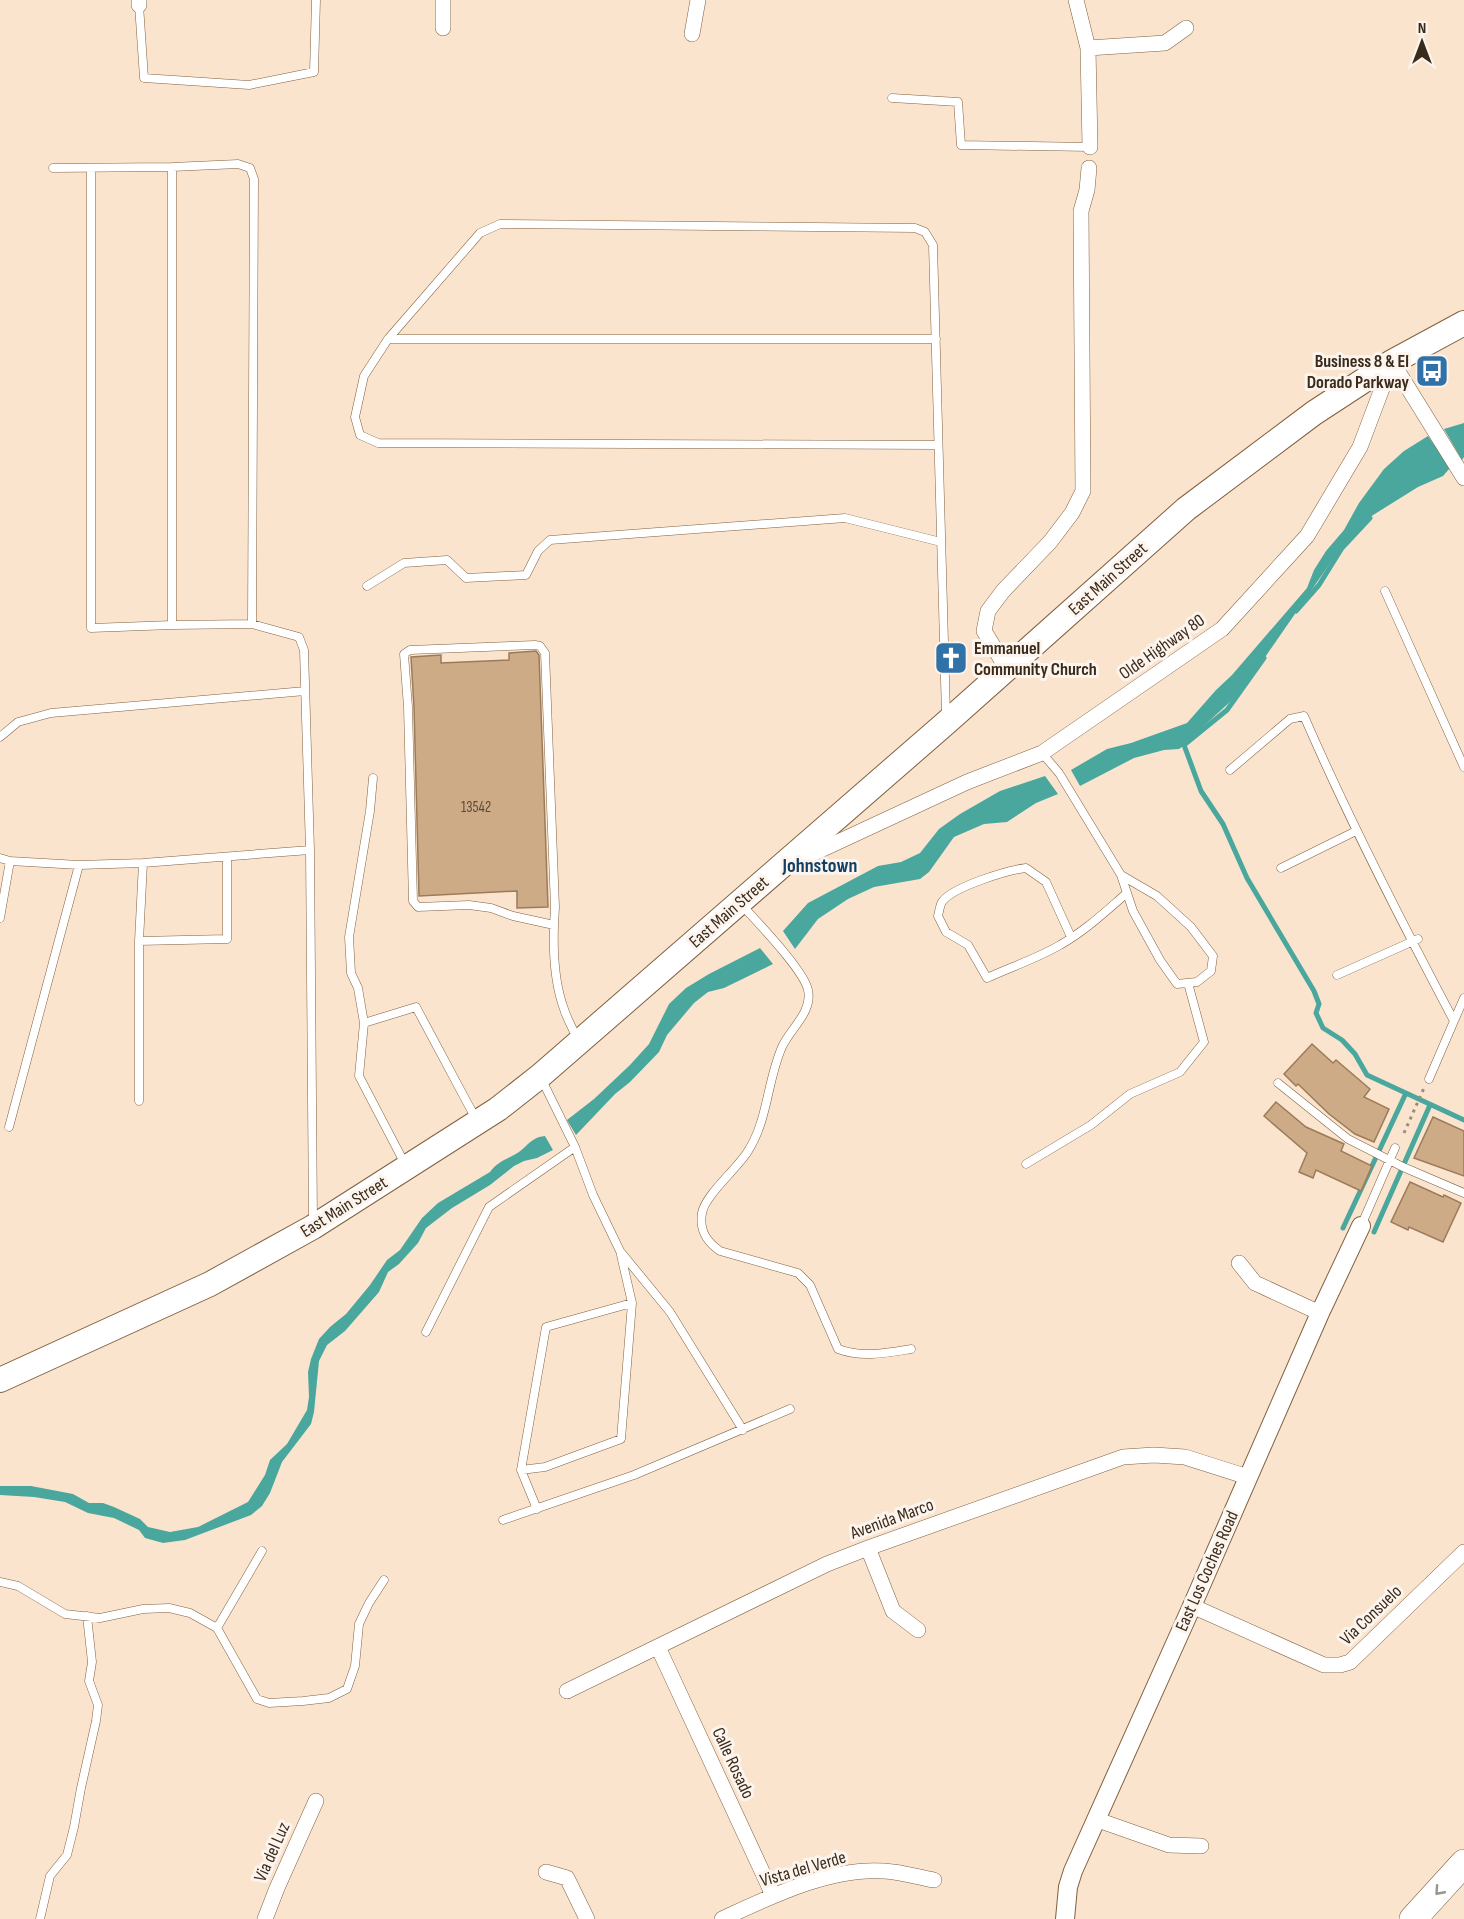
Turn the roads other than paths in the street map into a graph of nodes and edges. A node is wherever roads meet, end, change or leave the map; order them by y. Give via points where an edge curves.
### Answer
1 (316, 0) edge
2 (443, 0) edge
3 (698, 0) edge
4 (1076, 0) edge
5 (139, 3) edge
6 (443, 28) dead end
7 (1186, 28) dead end
8 (692, 34) dead end
9 (1088, 48) junction
10 (892, 98) dead end
11 (1090, 147) joint
12 (172, 167) junction
13 (53, 168) dead end
14 (91, 168) junction
15 (1089, 168) dead end
16 (1464, 323) edge
17 (388, 339) junction
18 (936, 339) junction
19 (1392, 362) junction
20 (938, 445) junction
21 (1464, 478) edge
22 (941, 542) junction
23 (367, 586) dead end
24 (1385, 591) dead end
25 (252, 624) junction
26 (172, 625) junction
27 (1007, 669) junction
28 (305, 691) junction
29 (947, 722) junction
30 (0, 737) edge
31 (1042, 753) junction
32 (1464, 767) edge
33 (1230, 770) dead end
34 (373, 778) dead end
35 (1356, 831) junction
36 (310, 850) junction
37 (227, 856) junction
38 (0, 858) edge
39 (10, 861) junction
40 (143, 862) junction
41 (79, 865) junction
42 (1281, 868) dead end
43 (775, 871) junction
44 (1121, 875) junction
45 (1128, 893) junction
46 (740, 902) junction
47 (0, 918) edge
48 (554, 925) junction
49 (1071, 937) junction
50 (1415, 940) junction
51 (139, 941) junction
52 (1337, 975) dead end
53 (1188, 983) junction
54 (1464, 998) edge
55 (1454, 1021) junction
56 (364, 1023) junction
57 (579, 1042) junction
58 (540, 1076) junction
59 (1427, 1082) road end
60 (1278, 1083) dead end
61 (139, 1101) dead end
62 (477, 1122) junction
63 (9, 1127) dead end
64 (575, 1147) junction
65 (1395, 1148) dead end
66 (1390, 1160) junction
67 (1026, 1164) dead end
68 (406, 1168) junction
69 (1464, 1193) edge
70 (1361, 1226) joint
71 (313, 1227) junction
72 (620, 1251) junction
73 (1239, 1263) dead end
74 (632, 1303) junction
75 (1320, 1313) junction
76 (426, 1332) dead end
77 (911, 1349) dead end
78 (0, 1380) edge
79 (790, 1409) dead end
80 (743, 1430) junction
81 (521, 1470) junction
82 (1248, 1477) junction
83 (537, 1509) junction
84 (503, 1520) dead end
85 (868, 1548) junction
86 (262, 1551) dead end
87 (1464, 1552) edge
88 (384, 1580) dead end
89 (0, 1582) edge
90 (1192, 1606) junction
91 (87, 1616) junction
92 (217, 1628) junction
93 (918, 1630) dead end
94 (658, 1647) junction
95 (567, 1691) dead end
96 (316, 1800) dead end
97 (1095, 1819) junction
98 (1201, 1846) dead end
99 (1464, 1863) edge
100 (546, 1872) dead end
101 (934, 1880) dead end
102 (773, 1895) junction
103 (40, 1919) edge
104 (265, 1919) edge
105 (587, 1919) edge
106 (722, 1919) edge
107 (1065, 1919) edge
108 (1413, 1919) edge

1 - 5 lane via 314,72 249,85 144,78
2 - 6 street
3 - 8 street
4 - 9 street
7 - 9 street via 1165,43
9 - 11 street
10 - 11 lane via 958,102 961,145
12 - 14 lane
12 - 25 lane via 238,164 250,168 254,179
12 - 26 lane
13 - 14 lane
14 - 26 lane via 92,628
15 - 27 street via 1081,211 1083,490 1072,513 1050,542 988,611 984,631
16 - 19 main road, East Main Street
17 - 18 lane
17 - 18 lane via 480,233 500,224 915,228 926,232 933,245
17 - 20 lane via 364,375 355,417 360,435 378,443
18 - 20 lane
19 - 21 street
19 - 27 main road, East Main Street via 1186,509
19 - 31 street, Olde Highway 80 via 1360,447 1307,536 1222,629
20 - 22 lane
22 - 23 lane via 845,518 550,540 538,551 526,575 466,578 447,560 404,563
22 - 29 lane
24 - 32 lane
25 - 26 lane
25 - 28 lane via 299,637 304,650
27 - 29 main road, East Main Street
28 - 30 lane via 51,713 18,722
28 - 36 lane
29 - 43 main road, East Main Street
31 - 43 street, Olde Highway 80 via 967,782
31 - 44 lane via 1070,789
33 - 35 lane via 1290,719 1304,716
34 - 56 lane via 349,937 351,973 358,988
35 - 42 lane
35 - 50 lane
36 - 37 lane
36 - 71 lane
37 - 40 lane
37 - 51 lane via 227,939
38 - 39 lane
39 - 41 lane
39 - 47 lane
40 - 41 lane
40 - 51 lane
41 - 63 lane
43 - 46 main road, East Main Street
44 - 45 lane
44 - 53 lane via 1157,896 1191,927 1213,956 1211,971 1197,982
45 - 49 lane
45 - 53 lane via 1160,960 1177,984
46 - 57 main road, East Main Street
46 - 77 lane via 792,963 809,993 805,1012 782,1047 753,1143 702,1211 704,1234 720,1251 798,1273 810,1285 838,1349 850,1354 877,1355
48 - 48 lane via 491,908 418,906 413,901 404,654 410,650 535,645 543,649
48 - 57 lane via 556,980
49 - 49 lane via 987,978 968,945 946,932 938,915 942,902 957,890 1026,868 1046,882
50 - 52 lane
50 - 55 lane
51 - 61 lane
53 - 67 lane via 1204,1042 1180,1072 1130,1094 1091,1125
54 - 55 lane
55 - 59 lane
56 - 62 lane via 416,1007
56 - 68 lane via 359,1076
57 - 58 main road, East Main Street
58 - 62 main road, East Main Street
58 - 64 lane
60 - 66 lane via 1348,1139
62 - 68 main road, East Main Street
64 - 72 lane
64 - 76 lane via 489,1207
65 - 66 lane
66 - 69 lane
66 - 70 lane
68 - 71 main road, East Main Street
70 - 75 street, East Los Coches Road
71 - 78 main road, East Main Street via 210,1284
72 - 74 lane
72 - 80 lane via 670,1312
73 - 75 street via 1255,1283
74 - 81 lane via 546,1327
74 - 81 lane via 621,1439 546,1467
75 - 82 street, East Los Coches Road
79 - 80 lane
80 - 83 lane
81 - 83 lane
82 - 85 street, Avenida Marco via 1185,1457 1123,1457
82 - 90 street, East Los Coches Road
83 - 84 lane
85 - 93 street via 893,1611
85 - 94 street, Avenida Marco
86 - 92 lane
87 - 90 street, Via Consuelo via 1350,1662 1340,1665 1324,1665
88 - 92 lane via 359,1624 355,1666 347,1689 329,1698 269,1703 257,1700
89 - 91 lane via 18,1586 65,1614
90 - 97 street, East Los Coches Road
91 - 92 lane via 100,1618 169,1608 190,1613
91 - 103 lane via 92,1662 89,1681 98,1705 96,1721 67,1855 50,1876
94 - 95 street, Avenida Marco
94 - 102 street, Calle Rosado
96 - 104 street, Via del Luz
97 - 98 street via 1169,1845
97 - 107 street, East Los Coches Road via 1068,1887
99 -> 108 highway
100 - 105 street via 567,1878
101 - 102 street, Vista del Verde via 884,1871 848,1873
102 - 106 street, Vista del Verde

